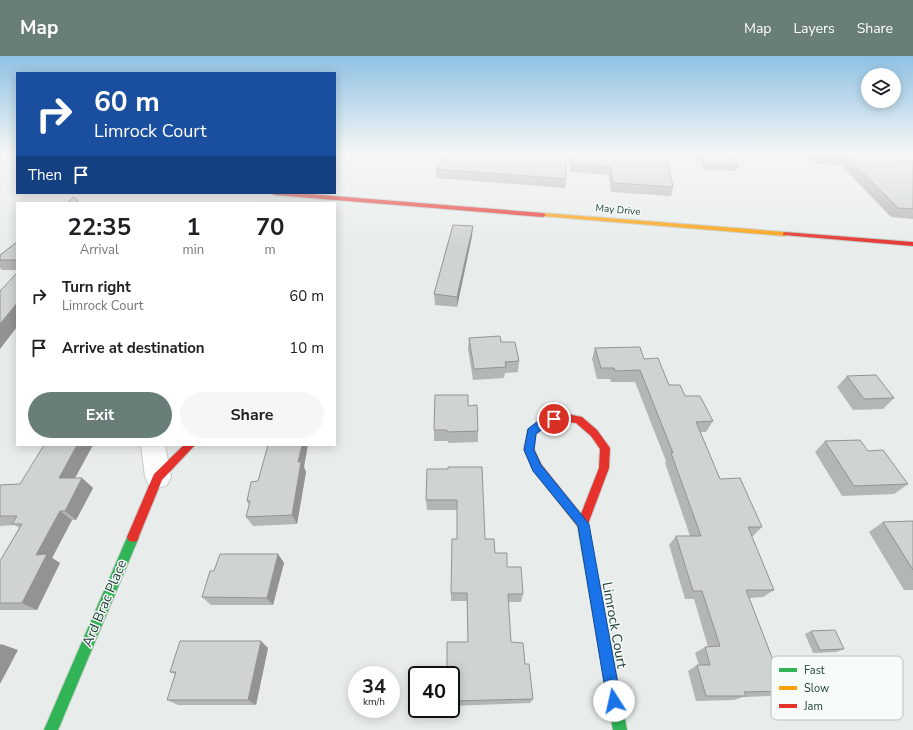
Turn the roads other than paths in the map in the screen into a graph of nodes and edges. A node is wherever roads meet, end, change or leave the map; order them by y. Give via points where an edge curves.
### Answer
1 (287, 194) edge
2 (913, 244) edge
3 (153, 446) edge
4 (189, 446) edge
5 (158, 477) junction
6 (583, 524) junction
7 (51, 730) edge
8 (620, 730) edge

1 - 2 street, May Drive
3 - 5 street
4 - 5 street, Ard Brac Place
5 - 7 street, Ard Brac Place
6 - 6 street, Limrock Court via 604,468 605,448 594,433 579,420 562,417 546,421 532,432 529,450 537,467
6 - 8 street, Limrock Court

